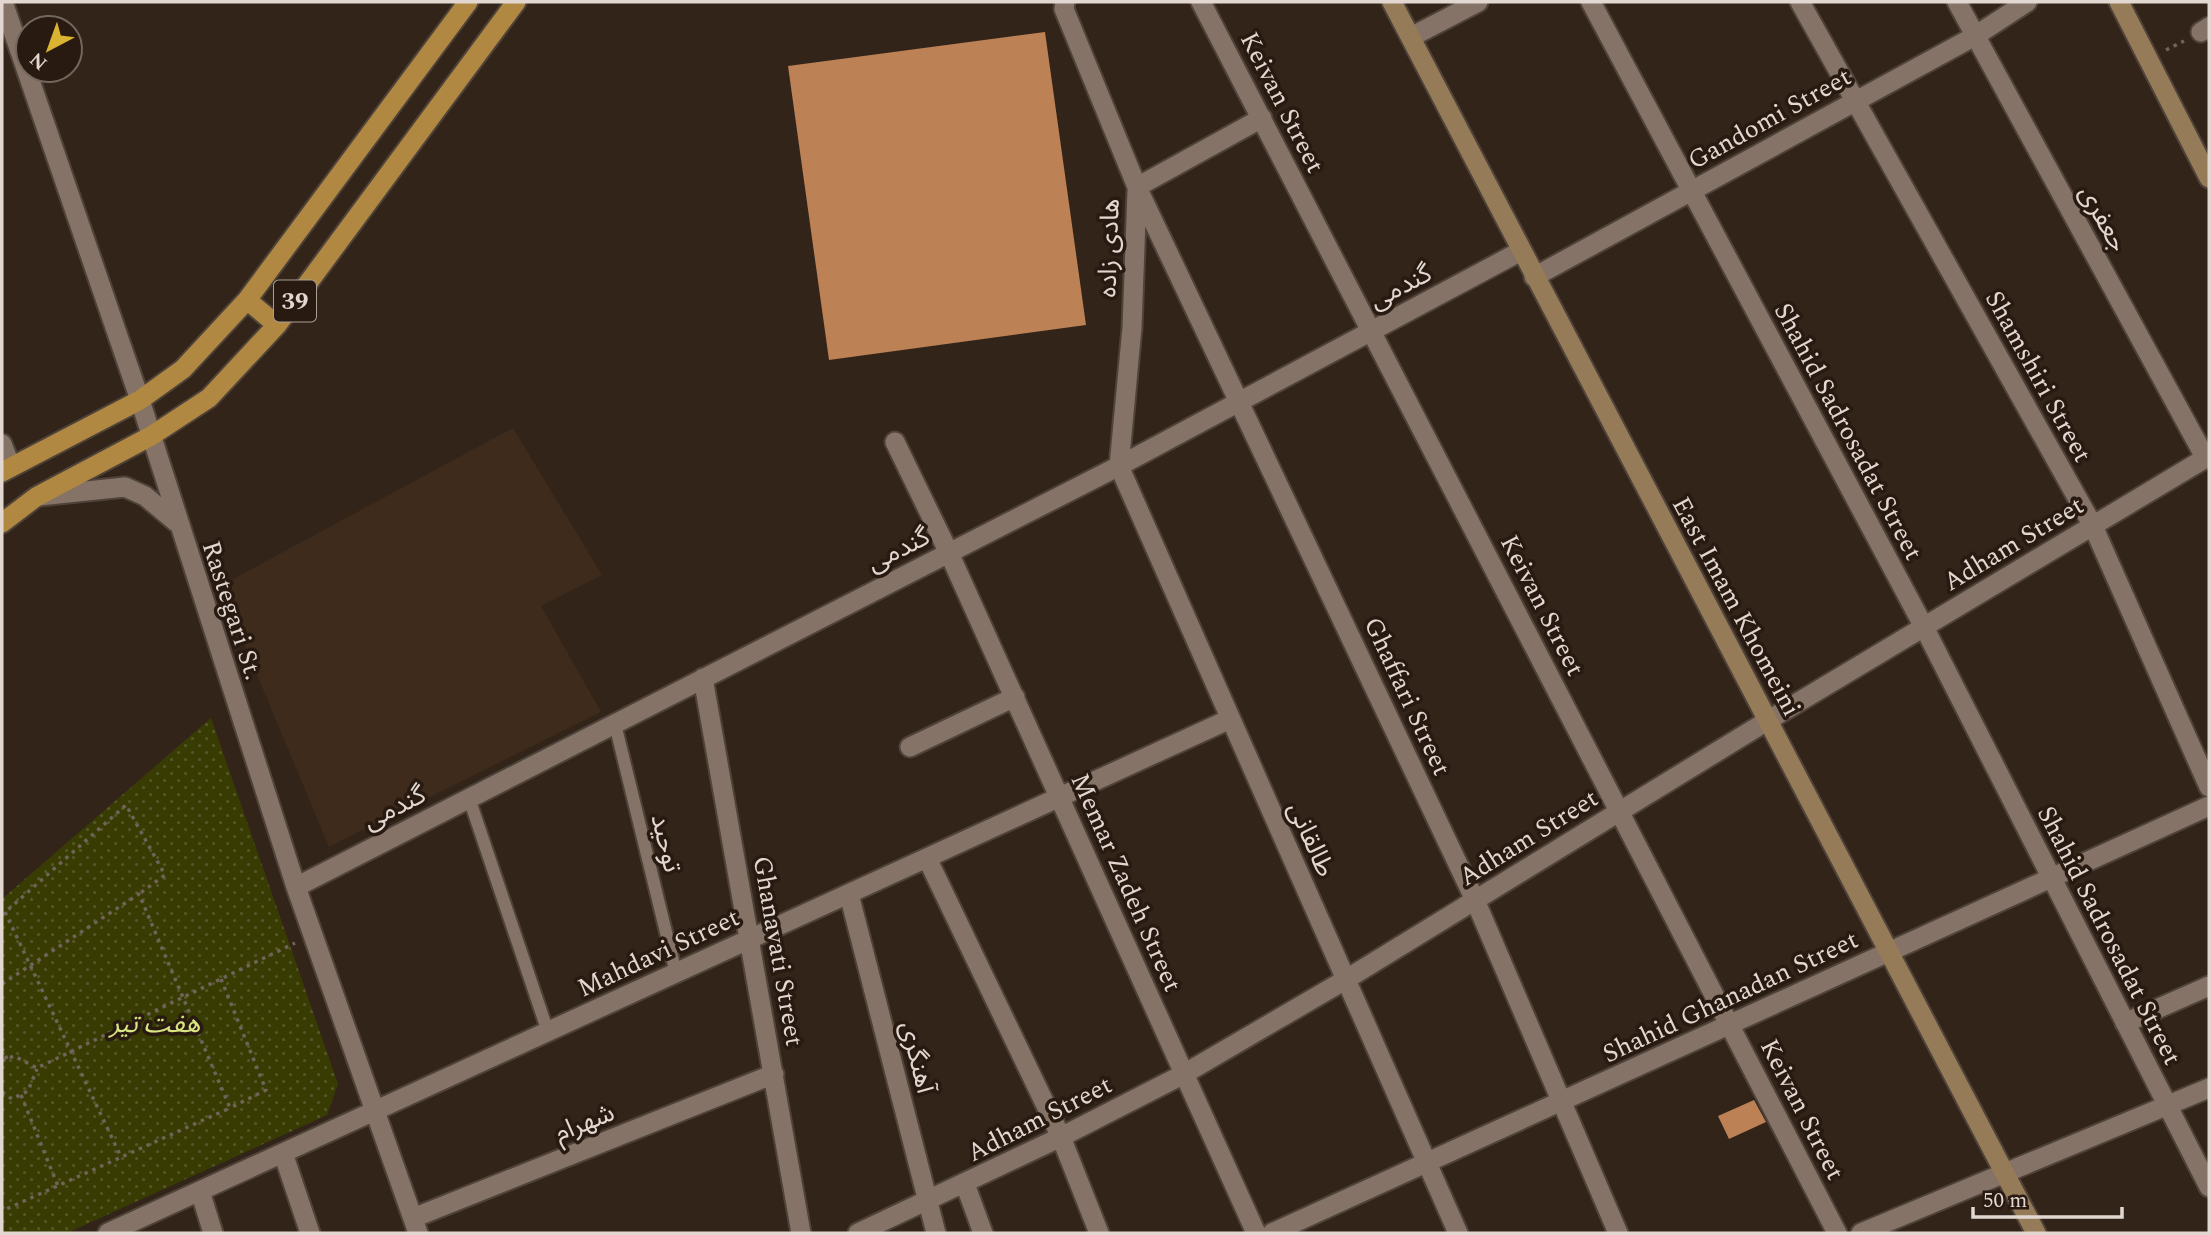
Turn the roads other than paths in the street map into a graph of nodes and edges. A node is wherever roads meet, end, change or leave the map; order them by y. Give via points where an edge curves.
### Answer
1 (3, 2) edge
2 (516, 2) edge
3 (1201, 2) edge
4 (1392, 2) edge
5 (1478, 2) edge
6 (1591, 2) edge
7 (1800, 2) edge
8 (1957, 2) edge
9 (2027, 2) edge
10 (2119, 2) edge
11 (466, 3) edge
12 (1065, 3) edge
13 (1975, 36) junction
14 (1411, 37) junction
15 (1855, 101) junction
16 (1262, 118) junction
17 (2209, 178) edge
18 (1137, 187) junction
19 (1691, 191) junction
20 (1521, 251) junction
21 (1534, 277) junction
22 (247, 300) junction
23 (276, 325) junction
24 (1372, 331) junction
25 (140, 400) junction
26 (1240, 401) junction
27 (151, 436) junction
28 (895, 442) dead end
29 (2, 444) edge
30 (2207, 457) edge
31 (1119, 466) junction
32 (6, 469) edge
33 (36, 497) junction
34 (2, 523) edge
35 (177, 523) junction
36 (2093, 526) junction
37 (949, 553) junction
38 (1924, 627) junction
39 (703, 678) junction
40 (1014, 697) junction
41 (1230, 719) junction
42 (1767, 721) junction
43 (615, 724) junction
44 (910, 747) dead end
45 (2209, 787) edge
46 (1060, 797) junction
47 (469, 798) junction
48 (2209, 806) edge
49 (1620, 811) junction
50 (927, 858) junction
51 (2052, 878) junction
52 (296, 887) junction
53 (849, 894) junction
54 (1475, 900) junction
55 (749, 940) junction
56 (1889, 952) junction
57 (676, 973) junction
58 (1345, 980) junction
59 (2209, 986) edge
60 (2125, 1023) junction
61 (1730, 1024) junction
62 (548, 1032) junction
63 (774, 1074) junction
64 (1184, 1074) junction
65 (2209, 1088) edge
66 (1561, 1101) junction
67 (2167, 1105) junction
68 (377, 1110) junction
69 (1061, 1138) junction
70 (283, 1153) junction
71 (1426, 1163) junction
72 (2005, 1174) junction
73 (965, 1184) junction
74 (2209, 1187) edge
75 (200, 1191) junction
76 (928, 1202) junction
77 (416, 1226) edge
78 (108, 1233) edge
79 (213, 1233) edge
80 (310, 1233) edge
81 (802, 1233) edge
82 (858, 1233) edge
83 (936, 1233) edge
84 (983, 1233) edge
85 (1098, 1233) edge
86 (1256, 1233) edge
87 (1272, 1233) edge
88 (1458, 1233) edge
89 (1618, 1233) edge
90 (1838, 1233) edge
91 (1861, 1233) edge
92 (2036, 1233) edge

1 - 25 street, Rastegari St.
2 - 23 highway, 39
3 - 16 street, Keivan Street
4 - 14 main road, East Imam Khomeini
5 - 14 street
6 - 19 street, Shahid Sadrosadat Street
7 - 15 street, Shamshiri Street
8 - 13 street, جعفری
9 - 13 street, Gandomi Street
10 - 17 main road
11 - 22 highway, 39
12 - 18 street, هادی زاده
13 - 15 street, Gandomi Street
13 - 30 street, جعفری
14 - 20 main road, East Imam Khomeini
15 - 19 street, Gandomi Street
15 - 36 street, Shamshiri Street
16 - 18 street
16 - 24 street, Keivan Street
18 - 26 street, Ghaffari Street
18 - 31 street, هادی زاده via 1132,328
19 - 21 street, Gandomi Street
19 - 38 street, Shahid Sadrosadat Street
20 - 21 main road, East Imam Khomeini
20 - 24 street, گندمی
21 - 42 main road, East Imam Khomeini
22 - 23 highway, 39
22 - 25 highway, 39 via 183,369
23 - 27 highway, 39 via 209,398
24 - 26 street, گندمی
24 - 49 street, Keivan Street
25 - 27 street, Rastegari St.
25 - 32 highway, 39
26 - 31 street, گندمی
26 - 54 street, Ghaffari Street
27 - 33 highway, 39
27 - 35 street, Rastegari St.
28 - 37 street, Memar Zadeh Street
29 - 32 street
30 - 36 street, Adham Street
31 - 37 street, گندمی
31 - 41 street, طالقانی
33 - 34 highway, 39
33 - 35 street via 125,488 145,496
35 - 52 street, Rastegari St.
36 - 38 street, Adham Street
36 - 45 street, Shamshiri Street
37 - 39 street, گندمی
37 - 40 street, Memar Zadeh Street
38 - 42 street, Adham Street
38 - 51 street, Shahid Sadrosadat Street
39 - 43 street, گندمی
39 - 55 street, Ghanavati Street
40 - 44 street
40 - 46 street, Memar Zadeh Street
41 - 46 street, Mahdavi Street
41 - 58 street, طالقانی
42 - 49 street, Adham Street
42 - 56 main road, East Imam Khomeini
43 - 47 street, گندمی
43 - 57 lane, توحید
46 - 50 street, Mahdavi Street
46 - 64 street, Memar Zadeh Street
47 - 52 street, گندمی
47 - 62 lane
48 - 51 street, Shahid Ghanadan Street
49 - 54 street, Adham Street
49 - 61 street, Keivan Street
50 - 53 street, Mahdavi Street
50 - 69 street
51 - 56 street, Shahid Ghanadan Street
51 - 60 street, Shahid Sadrosadat Street
52 - 68 street, Rastegari St.
53 - 55 street, Mahdavi Street
53 - 76 street, آهنگری
54 - 58 street, Adham Street
54 - 66 street, Ghaffari Street
55 - 57 street, Mahdavi Street
55 - 63 street, Ghanavati Street
56 - 61 street, Shahid Ghanadan Street
56 - 72 main road, East Imam Khomeini
57 - 62 street, Mahdavi Street
58 - 64 street, Adham Street
58 - 71 street, طالقانی
59 - 60 street
60 - 67 street, Shahid Sadrosadat Street
61 - 66 street, Shahid Ghanadan Street
61 - 90 street, Keivan Street
62 - 68 street, Mahdavi Street
63 - 77 street, شهرام
63 - 81 street, Ghanavati Street
64 - 69 street, Adham Street
64 - 86 street, Memar Zadeh Street
65 - 67 street
66 - 71 street, Shahid Ghanadan Street
66 - 89 street, Ghaffari Street
67 - 72 street
67 - 74 street, Shahid Sadrosadat Street
68 - 70 street, Mahdavi Street
68 - 77 street, Rastegari St.
69 - 73 street, Adham Street
69 - 85 street
70 - 75 street, Mahdavi Street
70 - 80 street
71 - 87 street, Shahid Ghanadan Street
71 - 88 street, طالقانی
72 - 91 street
72 - 92 main road, East Imam Khomeini
73 - 76 street, Adham Street
73 - 84 street
75 - 78 street, Mahdavi Street
75 - 79 street
76 - 82 street, Adham Street
76 - 83 street, آهنگری

